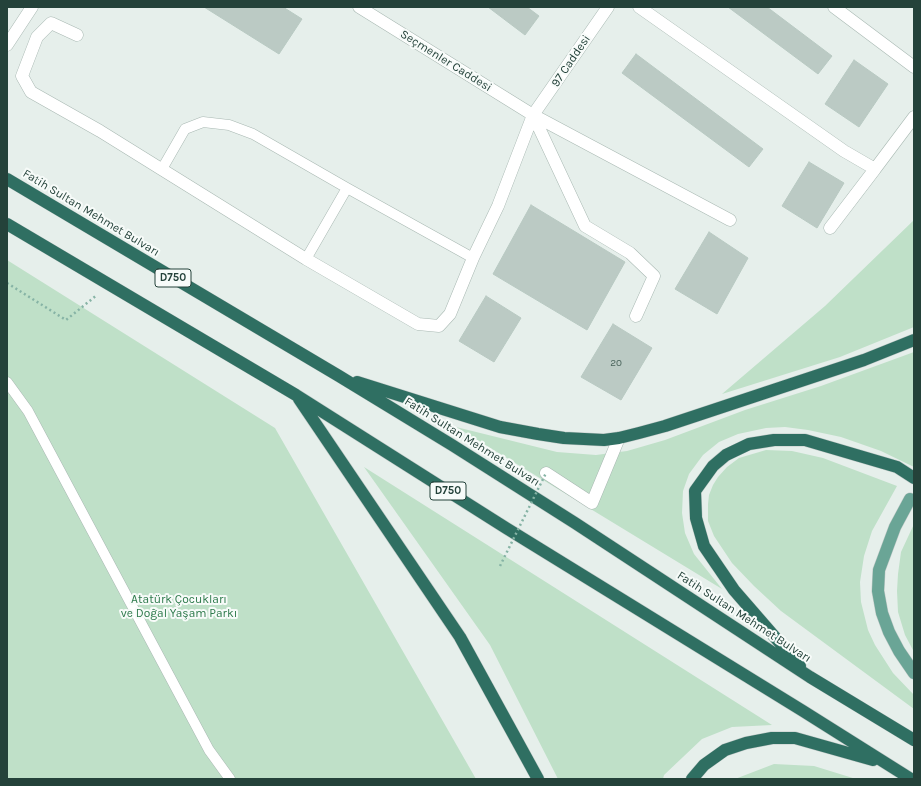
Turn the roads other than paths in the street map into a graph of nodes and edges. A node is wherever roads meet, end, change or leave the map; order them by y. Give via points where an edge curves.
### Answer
1 (32, 7) edge
2 (359, 7) edge
3 (639, 7) edge
4 (834, 7) edge
5 (603, 9) edge
6 (77, 35) dead end
7 (7, 45) edge
8 (914, 67) edge
9 (533, 115) junction
10 (914, 117) edge
11 (162, 169) junction
12 (875, 170) junction
13 (7, 179) edge
14 (347, 188) junction
15 (730, 220) dead end
16 (7, 224) edge
17 (830, 228) dead end
18 (473, 258) junction
19 (306, 259) junction
20 (636, 316) dead end
21 (914, 340) edge
22 (339, 376) junction
23 (7, 382) edge
24 (296, 395) junction
25 (619, 438) junction
26 (546, 473) road end
27 (914, 478) edge
28 (910, 499) dead end
29 (914, 673) edge
30 (810, 677) junction
31 (914, 740) edge
32 (886, 763) junction
33 (230, 779) edge
34 (538, 779) edge
35 (692, 779) edge
36 (911, 779) edge

1 - 7 street
2 - 9 street, Seçmenler Caddesi
3 - 12 street
4 - 8 street
5 - 9 street, 97 Caddesi
6 - 11 street via 51,23 37,37 22,76 31,92
9 - 15 street, Seçmenler Caddesi
9 - 18 street, 97 Caddesi via 498,206
9 - 20 street via 585,226 630,252 654,276
10 - 12 street
11 - 14 lane via 185,129 203,122 229,125 253,134
11 - 19 street
12 - 17 street
13 - 22 highway, Fatih Sultan Mehmet Bulvarı / D750
14 - 18 lane
14 - 19 lane
16 - 24 highway, D750
18 - 19 street, 97 Caddesi via 450,314 439,326 418,324
21 - 25 highway via 864,360 665,426
22 - 25 highway via 500,427 564,438
22 - 30 highway, Fatih Sultan Mehmet Bulvarı / D750 via 575,523
23 - 33 lane via 28,411 209,750
24 - 32 highway, D750
24 - 34 highway via 460,637
25 - 26 street via 592,503
27 - 30 highway via 898,467 805,440 774,440 749,444 726,454 713,466 696,491 696,518 704,546 734,590
28 - 29 main road via 884,555 878,591 889,632
30 - 31 highway, Fatih Sultan Mehmet Bulvarı / D750
32 - 35 highway via 795,738 772,738 725,750 704,765
32 - 36 highway, D750

